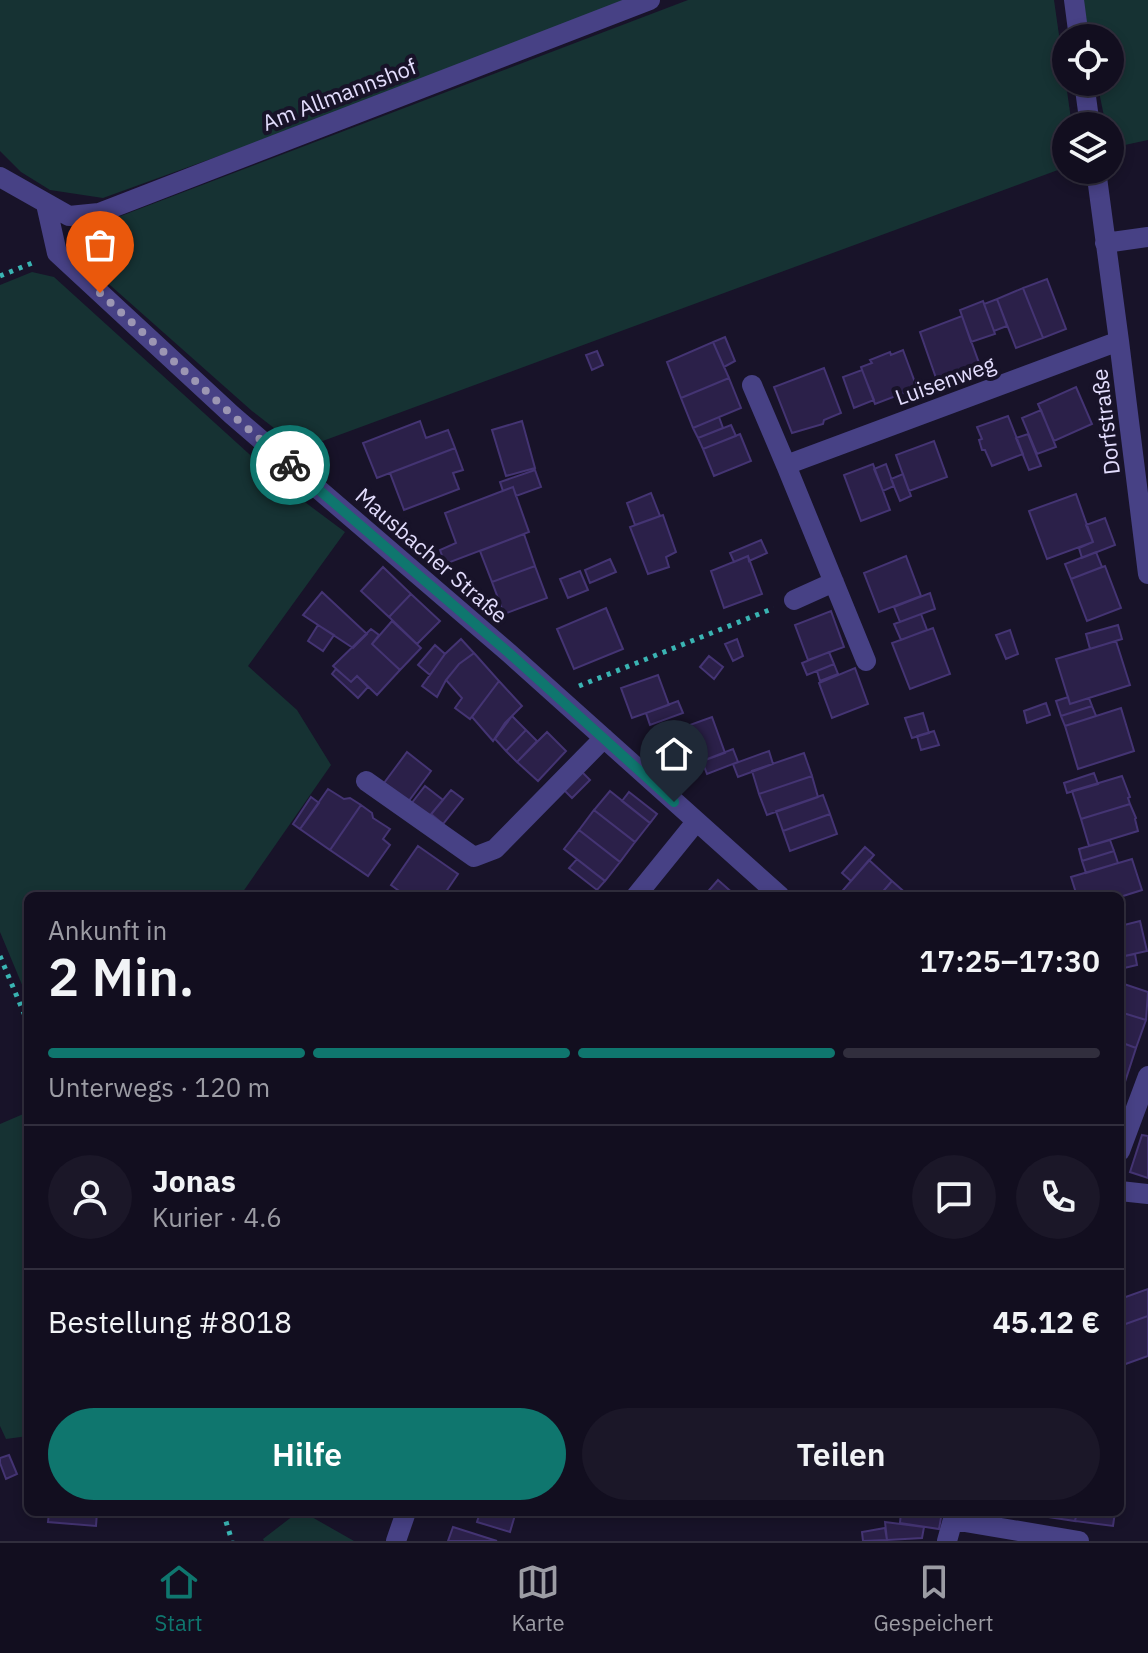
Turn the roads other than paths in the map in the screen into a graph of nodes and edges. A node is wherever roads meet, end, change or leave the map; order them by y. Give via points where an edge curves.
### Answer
1 (650, 0) edge
2 (1074, 0) edge
3 (1077, 24) edge
4 (0, 177) edge
5 (1098, 184) edge
6 (46, 204) junction
7 (1148, 237) edge
8 (1105, 243) junction
9 (1119, 341) junction
10 (752, 385) dead end
11 (786, 465) junction
12 (1148, 574) edge
13 (834, 582) junction
14 (794, 600) road end
15 (866, 661) dead end
16 (604, 738) junction
17 (366, 781) dead end
18 (696, 822) junction
19 (639, 892) edge
20 (775, 892) edge
21 (1148, 1076) edge
22 (1124, 1140) edge
23 (1124, 1191) edge
24 (1148, 1194) edge
25 (405, 1516) edge
26 (954, 1516) edge
27 (396, 1541) edge
28 (947, 1541) edge
29 (1079, 1541) edge

1 - 6 street, Am Allmannshof via 99,213 69,216
2 - 3 street
4 - 6 street
5 - 8 street, Dorfstraße
6 - 16 street, Mausbacher Straße via 57,253 232,415
7 - 8 street
8 - 9 street, Dorfstraße
9 - 11 street, Luisenweg
9 - 12 street, Dorfstraße
10 - 11 street
11 - 13 street
13 - 14 street
13 - 15 street
16 - 17 street via 495,849 474,857
16 - 18 street, Mausbacher Straße
18 - 19 street
18 - 20 street, Mausbacher Straße
21 - 22 street
23 - 24 street
25 - 27 street
26 - 28 street
26 - 29 street

